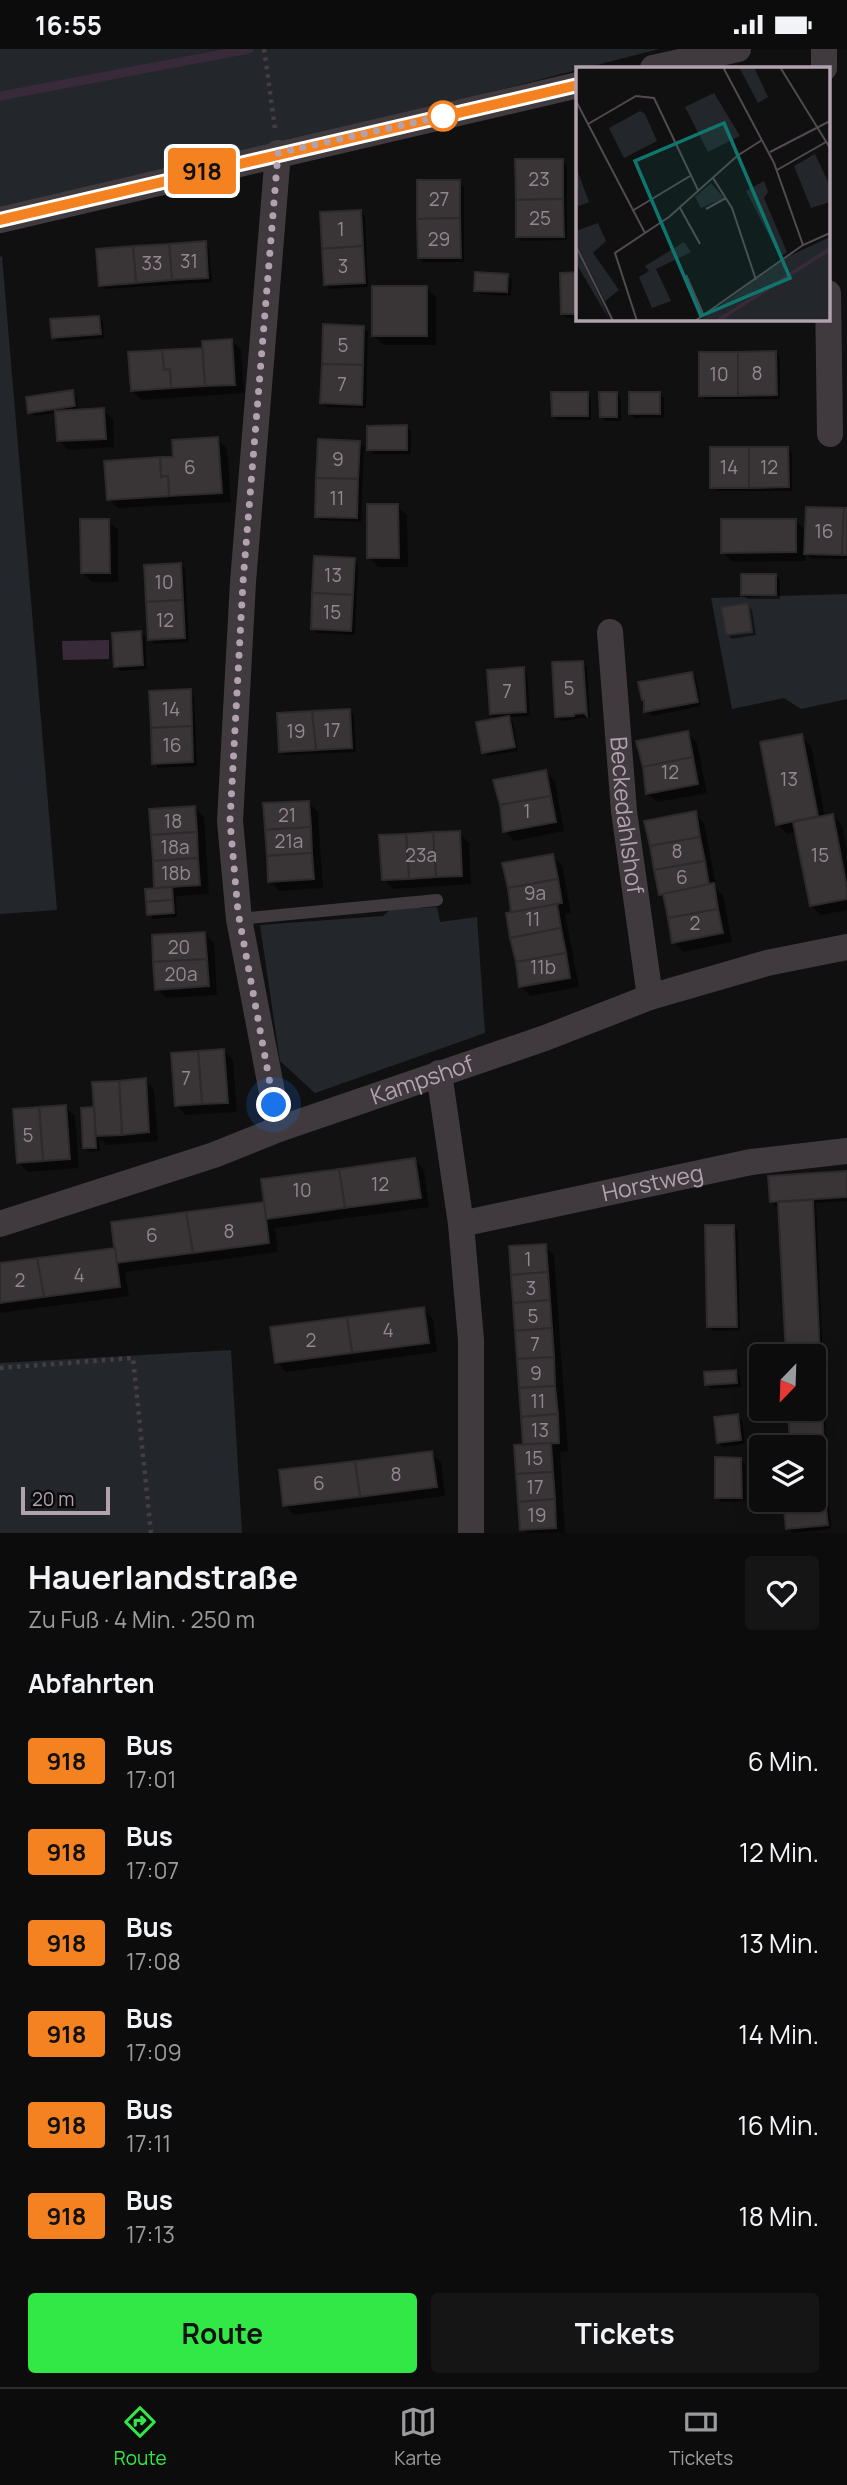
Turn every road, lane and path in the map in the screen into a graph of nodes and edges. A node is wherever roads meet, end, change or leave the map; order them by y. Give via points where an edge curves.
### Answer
1 (264, 49) edge
2 (738, 49) edge
3 (824, 49) edge
4 (657, 67) edge
5 (824, 67) edge
6 (576, 85) edge
7 (278, 153) junction
8 (0, 220) edge
9 (828, 320) edge
10 (830, 434) dead end
11 (610, 632) dead end
12 (437, 900) dead end
13 (239, 919) junction
14 (847, 947) edge
15 (650, 997) junction
16 (439, 1073) junction
17 (279, 1129) junction
18 (847, 1151) edge
19 (0, 1224) edge
20 (461, 1224) junction
21 (0, 1368) edge
22 (151, 1533) edge
23 (471, 1533) edge

1 - 7 path
2 - 4 street
3 - 5 street
6 - 7 street
7 - 8 street
7 - 13 street via 243,582 230,821
9 - 10 street
11 - 15 street, Beckedahlshof via 624,811
12 - 13 lane
13 - 17 street
14 - 15 street, Kampshof via 767,963
15 - 16 street, Kampshof
16 - 17 street, Kampshof
16 - 20 street
17 - 19 street, Kampshof via 214,1155
18 - 20 street, Horstweg via 751,1162
20 - 23 street via 471,1340
21 - 22 path via 132,1358

